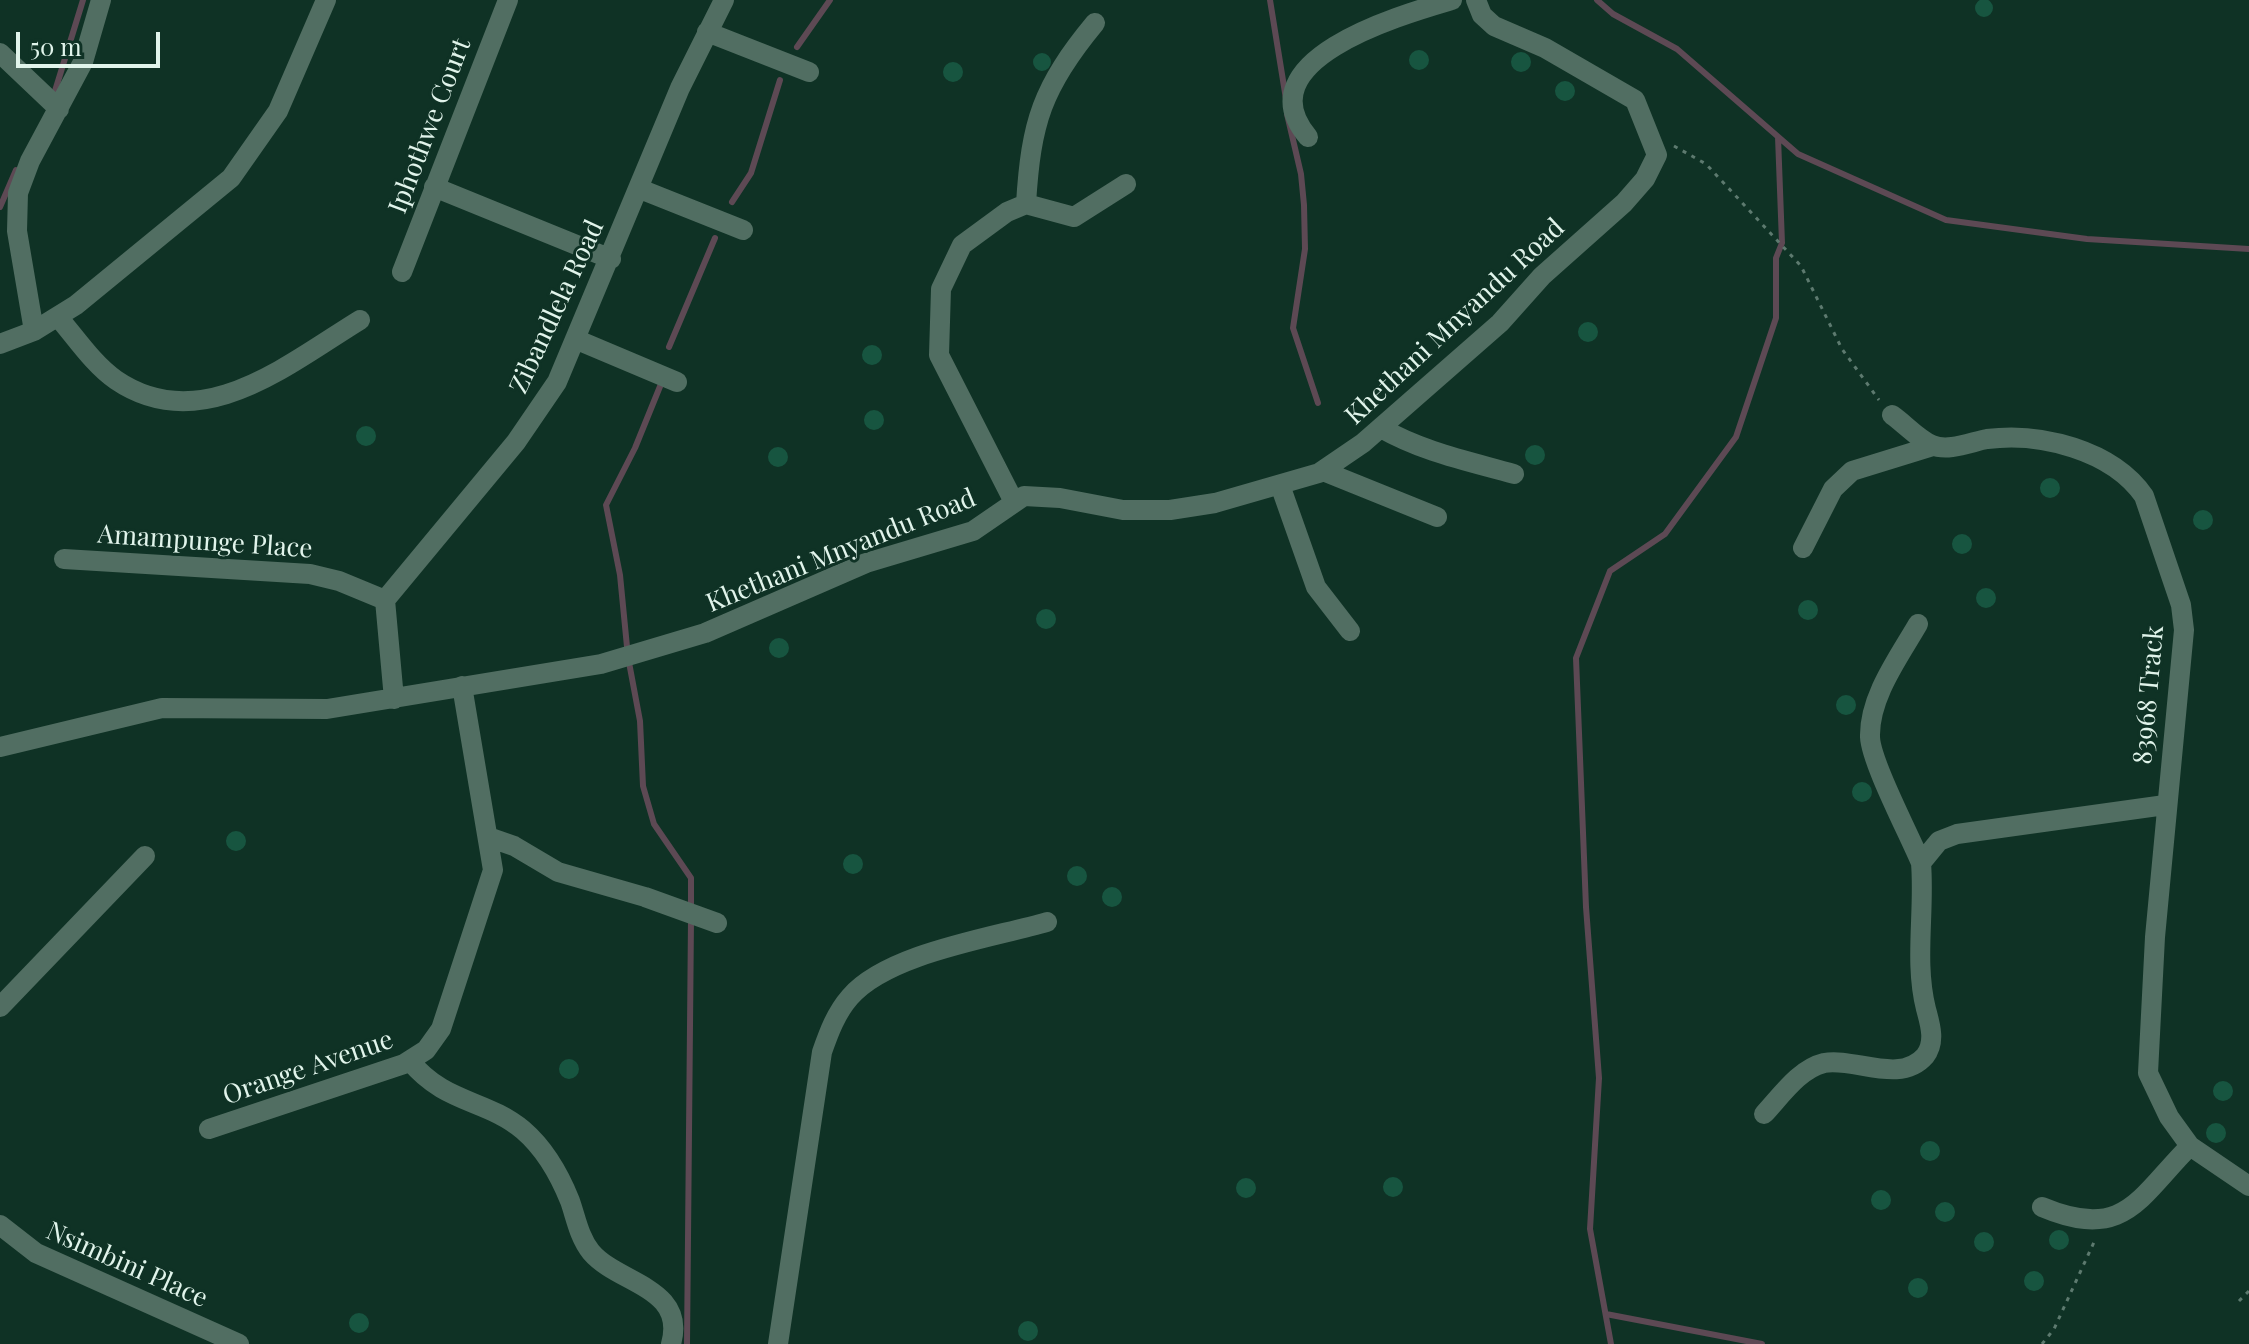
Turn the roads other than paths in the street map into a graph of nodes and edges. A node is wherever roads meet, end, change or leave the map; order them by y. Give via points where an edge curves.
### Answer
1 (101, 0) edge
2 (326, 0) edge
3 (508, 0) edge
4 (724, 0) edge
5 (1452, 0) edge
6 (1476, 0) edge
7 (1095, 23) dead end
8 (707, 32) junction
9 (0, 53) edge
10 (809, 72) dead end
11 (59, 109) junction
12 (1308, 137) dead end
13 (1126, 184) dead end
14 (434, 187) junction
15 (640, 189) junction
16 (1026, 204) junction
17 (743, 230) dead end
18 (611, 259) junction
19 (402, 272) dead end
20 (58, 317) junction
21 (360, 320) dead end
22 (34, 331) junction
23 (575, 339) junction
24 (0, 344) edge
25 (677, 382) dead end
26 (1892, 415) road end
27 (1381, 428) junction
28 (1933, 446) junction
29 (1323, 471) junction
30 (1514, 474) dead end
31 (1280, 485) junction
32 (1014, 502) junction
33 (1437, 517) dead end
34 (1803, 548) dead end
35 (64, 559) dead end
36 (385, 600) junction
37 (1918, 624) dead end
38 (1350, 631) dead end
39 (462, 686) junction
40 (394, 699) junction
41 (0, 747) edge
42 (2165, 805) junction
43 (491, 838) junction
44 (145, 856) dead end
45 (1921, 863) junction
46 (1047, 922) dead end
47 (717, 923) dead end
48 (0, 1007) edge
49 (410, 1061) junction
50 (1764, 1114) dead end
51 (209, 1129) dead end
52 (2190, 1146) junction
53 (2249, 1186) edge
54 (2042, 1207) dead end
55 (0, 1225) edge
56 (239, 1344) edge
57 (671, 1344) edge
58 (778, 1344) edge

1 - 11 street via 83,62
2 - 20 street via 278,111 231,178
3 - 14 street, Iphothwe Court
4 - 8 street, Zibandlela Road
5 - 12 street via 1389,19 1312,63 1292,99 1293,113
6 - 27 street, Khethani Mnyandu Road via 1494,26 1545,48 1635,100 1657,155 1624,203
7 - 16 street via 1048,90 1029,153
8 - 10 street
8 - 15 street, Zibandlela Road
9 - 11 street
11 - 22 street via 30,161 16,208
13 - 16 street via 1074,217
14 - 18 street
14 - 19 street, Iphothwe Court
15 - 17 street
15 - 18 street, Zibandlela Road
16 - 32 street via 962,245 938,304 939,355
18 - 23 street, Zibandlela Road
20 - 21 street via 114,379 152,398 187,403 230,395
20 - 22 street
22 - 24 street
23 - 25 street
23 - 36 street, Zibandlela Road via 543,404
26 - 28 street
27 - 29 street, Khethani Mnyandu Road
27 - 30 street via 1432,452
28 - 34 street, 83968 Track via 1852,471 1833,489
28 - 42 street, 83968 Track via 2002,437 2052,441 2133,480 2144,496 2181,605 2184,630
29 - 31 street, Khethani Mnyandu Road
29 - 33 street
31 - 32 street, Khethani Mnyandu Road via 1170,510 1123,510 1039,495
31 - 38 street via 1316,587
32 - 39 street, Khethani Mnyandu Road via 973,531 866,563 705,633 642,654
35 - 36 street, Amampunge Place via 310,574
36 - 40 street
37 - 45 street via 1883,689 1870,734 1878,766
39 - 40 street, Khethani Mnyandu Road
39 - 43 street, Orange Avenue
40 - 41 street, Khethani Mnyandu Road via 292,712 162,708
42 - 45 street via 1957,834 1939,841
42 - 52 street, 83968 Track via 2148,1073
43 - 47 street via 558,872
43 - 49 street, Orange Avenue via 490,886 441,1029
44 - 48 street
45 - 50 street via 1923,998 1932,1035 1925,1055 1912,1065 1888,1069 1825,1063 1804,1071
46 - 58 street via 900,965 862,985 834,1021 822,1052
49 - 51 street, Orange Avenue
49 - 57 street via 425,1079 522,1129 537,1144 554,1168 592,1254 650,1291 674,1318
52 - 53 street, 83968 Track
52 - 54 street via 2144,1200 2105,1219 2086,1220
55 - 56 street, Nsimbini Place via 36,1253

